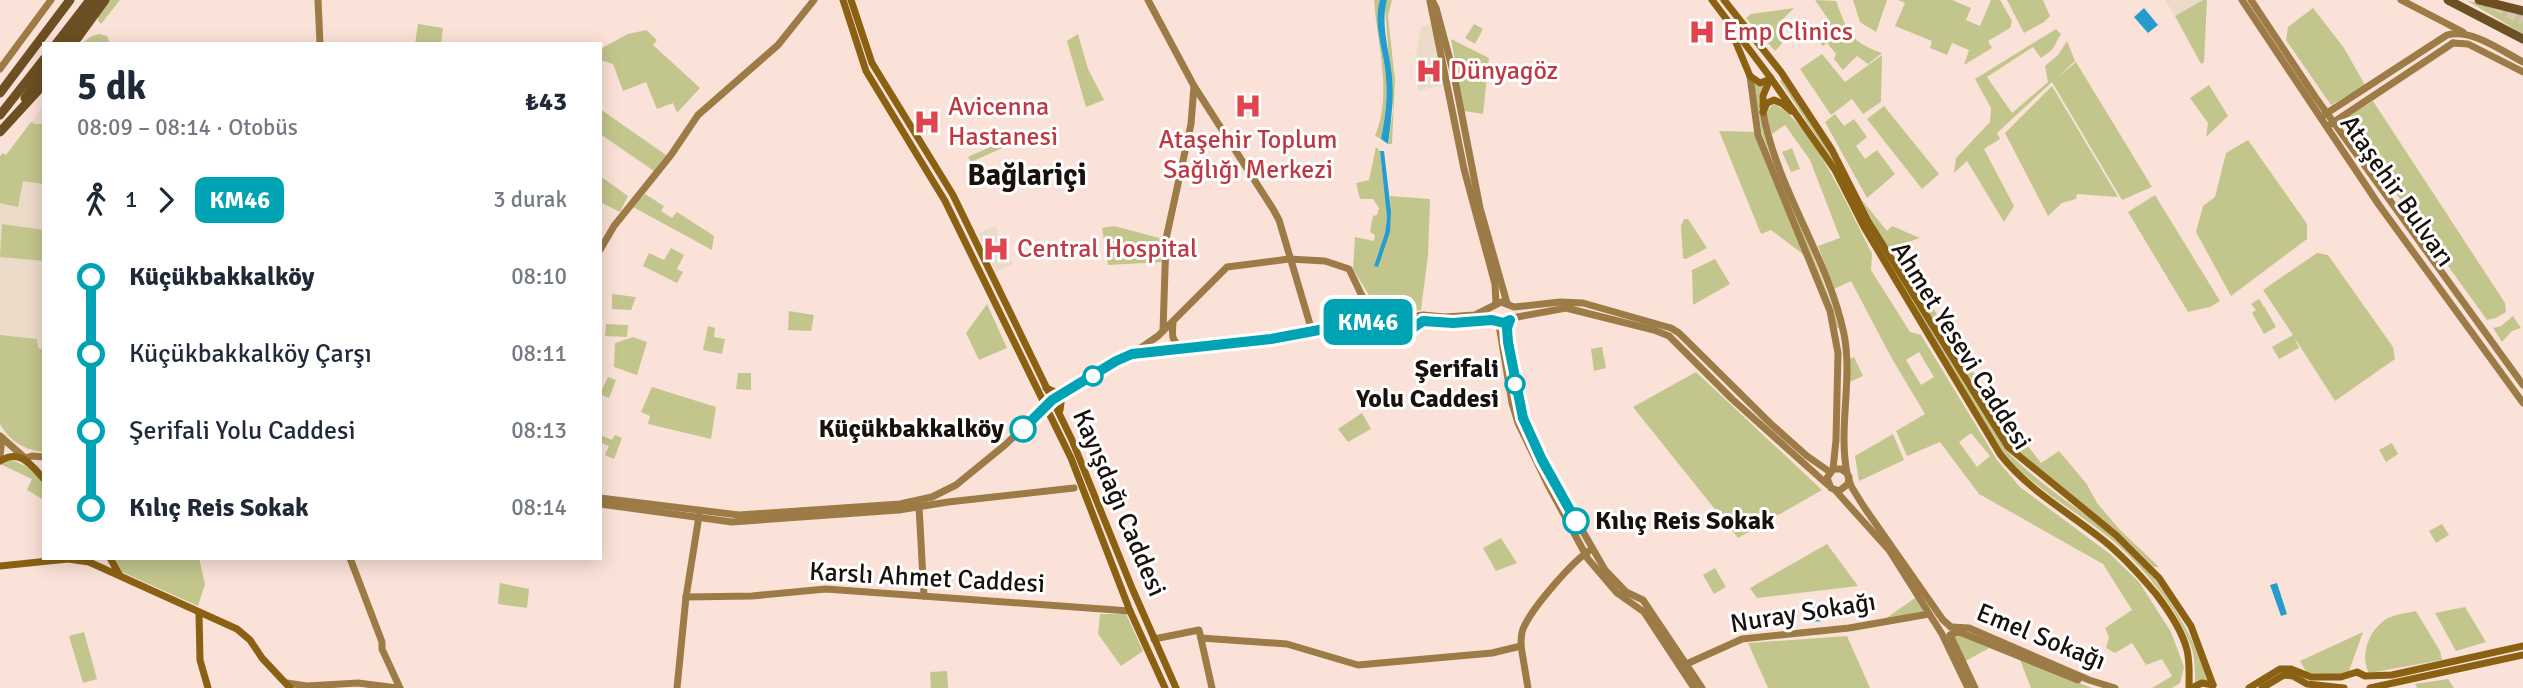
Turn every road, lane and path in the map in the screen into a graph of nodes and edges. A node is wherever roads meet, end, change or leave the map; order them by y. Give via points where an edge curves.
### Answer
1 (51, 0) edge
2 (70, 0) edge
3 (90, 0) edge
4 (96, 0) edge
5 (105, 0) edge
6 (318, 0) edge
7 (814, 0) edge
8 (843, 0) edge
9 (851, 0) edge
10 (1148, 0) edge
11 (1431, 0) edge
12 (1712, 0) edge
13 (1724, 0) edge
14 (2242, 0) edge
15 (2251, 0) edge
16 (2401, 0) edge
17 (2448, 0) edge
18 (2479, 0) edge
19 (1721, 10) junction
20 (2523, 11) edge
21 (2449, 25) junction
22 (2454, 33) junction
23 (2470, 35) junction
24 (2523, 39) edge
25 (57, 42) edge
26 (66, 42) edge
27 (74, 42) edge
28 (320, 42) edge
29 (2453, 43) junction
30 (1772, 61) junction
31 (42, 62) edge
32 (2523, 62) edge
33 (0, 69) edge
34 (2523, 72) edge
35 (42, 75) edge
36 (1750, 76) junction
37 (1770, 77) junction
38 (42, 85) edge
39 (1194, 86) junction
40 (0, 93) edge
41 (1763, 112) junction
42 (0, 115) edge
43 (2324, 115) junction
44 (12, 116) junction
45 (2330, 124) junction
46 (1805, 125) junction
47 (0, 132) edge
48 (1471, 182) junction
49 (2391, 202) junction
50 (2379, 205) junction
51 (602, 247) edge
52 (1289, 259) junction
53 (1508, 304) junction
54 (1494, 306) junction
55 (1372, 307) junction
56 (1396, 319) junction
57 (1511, 319) junction
58 (1367, 321) junction
59 (1496, 321) junction
60 (1173, 323) junction
61 (1312, 331) junction
62 (1160, 334) junction
63 (1398, 338) junction
64 (1183, 348) junction
65 (1162, 350) junction
66 (1132, 354) junction
67 (2523, 385) edge
68 (1046, 388) junction
69 (1062, 395) junction
70 (1052, 400) junction
71 (2523, 403) edge
72 (1044, 411) junction
73 (1060, 414) junction
74 (1, 437) edge
75 (42, 457) edge
76 (25, 458) junction
77 (0, 459) edge
78 (1832, 471) junction
79 (1087, 475) junction
80 (1848, 475) junction
81 (42, 477) edge
82 (956, 485) junction
83 (1078, 486) junction
84 (1831, 488) junction
85 (946, 491) junction
86 (602, 498) edge
87 (964, 500) junction
88 (947, 502) junction
89 (602, 504) edge
90 (919, 507) junction
91 (699, 515) junction
92 (1590, 554) junction
93 (58, 560) edge
94 (74, 560) edge
95 (101, 560) edge
96 (111, 560) edge
97 (351, 560) edge
98 (96, 564) junction
99 (0, 566) edge
100 (120, 575) junction
101 (924, 596) junction
102 (686, 597) junction
103 (1130, 611) junction
104 (199, 614) junction
105 (1929, 614) junction
106 (213, 620) junction
107 (198, 629) junction
108 (1947, 631) junction
109 (1200, 634) junction
110 (1154, 639) junction
111 (1521, 646) junction
112 (2523, 646) edge
113 (2523, 655) edge
114 (1685, 669) junction
115 (2353, 673) junction
116 (2365, 676) junction
117 (288, 685) edge
118 (677, 686) edge
119 (305, 687) edge
120 (2217, 687) edge
121 (208, 688) edge
122 (401, 688) edge
123 (1165, 688) edge
124 (1176, 688) edge
125 (1212, 688) edge
126 (1528, 688) edge
127 (1694, 688) edge
128 (1702, 688) edge
129 (1968, 688) edge
130 (1975, 688) edge
131 (2098, 688) edge
132 (2115, 688) edge
133 (2191, 688) edge
134 (2249, 688) edge
135 (2262, 688) edge
136 (2346, 688) edge
137 (2368, 688) edge

1 - 33 main road
2 - 40 highway
3 - 25 highway
4 - 26 highway
5 - 27 highway
6 - 28 main road
7 - 51 main road via 776,46 698,115
8 - 72 main road, Kayışdağı Caddesi via 866,71 945,201
9 - 68 main road, Kayışdağı Caddesi via 872,63 953,195
10 - 39 main road
11 - 48 main road via 1454,75
12 - 19 main road, Ahmet Yesevi Caddesi
13 - 30 main road, Ahmet Yesevi Caddesi
14 - 43 main road, Ataşehir Bulvarı
15 - 43 main road, Ataşehir Bulvarı
16 - 21 main road
17 - 24 highway
18 - 20 highway
19 - 36 main road
19 - 37 main road, Ahmet Yesevi Caddesi
21 - 22 main road
21 - 23 main road
22 - 23 main road
22 - 29 main road
22 - 43 main road
23 - 32 main road
29 - 34 main road via 2468,44
29 - 45 main road
30 - 37 main road
30 - 120 main road, Ahmet Yesevi Caddesi via 1832,150 1868,221 2008,447 2116,536 2159,579 2191,626
31 - 42 highway
35 - 44 highway
36 - 37 main road via 1760,83
36 - 78 main road via 1758,135 1820,285 1836,336
37 - 41 main road
37 - 46 main road, Ahmet Yesevi Caddesi
38 - 44 highway
39 - 52 main road via 1273,209
39 - 62 main road via 1186,152 1166,239
41 - 46 main road via 1767,103 1777,101
41 - 80 main road via 1844,336 1843,448
43 - 45 main road, Ataşehir Bulvarı
44 - 47 highway
45 - 49 main road, Ataşehir Bulvarı
45 - 50 main road, Ataşehir Bulvarı
46 - 133 main road, Ahmet Yesevi Caddesi via 2000,454 2029,485 2127,561 2163,604 2186,645
48 - 53 main road
48 - 54 main road via 1495,284
49 - 50 main road
49 - 67 main road, Ataşehir Bulvarı
50 - 71 main road, Ataşehir Bulvarı
52 - 55 main road via 1349,268
52 - 60 main road via 1227,267
52 - 61 main road
53 - 54 main road
53 - 57 main road
53 - 78 main road via 1576,302 1671,328 1807,456
54 - 56 main road via 1475,315
54 - 59 main road
55 - 56 main road via 1381,316
55 - 58 main road
56 - 63 main road via 1392,327
57 - 59 main road
57 - 84 main road via 1566,308 1669,336
57 - 92 main road via 1508,342 1523,418
58 - 61 main road
58 - 63 main road
59 - 63 main road via 1423,321
59 - 92 main road via 1518,423
60 - 62 main road
60 - 64 main road via 1172,338
61 - 64 main road
62 - 65 main road
62 - 66 main road
64 - 65 main road
65 - 66 main road
66 - 69 main road
68 - 69 main road
68 - 70 main road, Kayışdağı Caddesi
69 - 70 main road
69 - 73 main road
70 - 72 main road
70 - 73 main road, Kayışdağı Caddesi
72 - 73 main road
72 - 82 main road
72 - 83 main road, Kayışdağı Caddesi via 1065,444
73 - 79 main road, Kayışdağı Caddesi
74 - 76 main road
74 - 77 main road
75 - 76 main road
76 - 77 main road
76 - 81 main road
78 - 80 main road via 1841,469
78 - 84 main road via 1827,478
79 - 83 main road
79 - 110 main road, Kayışdağı Caddesi
80 - 84 main road via 1846,488
80 - 108 main road via 1864,507
82 - 85 main road
82 - 87 main road via 956,493
83 - 87 main road
83 - 103 main road, Kayışdağı Caddesi via 1086,495
84 - 105 main road via 1889,550
85 - 88 main road
85 - 91 main road via 900,504
86 - 91 main road
87 - 88 main road
88 - 90 main road
89 - 91 main road
90 - 91 main road via 749,521
90 - 101 main road
91 - 102 main road
92 - 111 main road via 1545,597 1522,629
92 - 114 main road via 1626,592 1643,600
93 - 99 main road
94 - 98 main road
95 - 98 main road
96 - 100 main road
97 - 122 main road
98 - 100 main road
100 - 104 main road
101 - 102 main road, Karslı Ahmet Caddesi via 826,589
101 - 103 main road, Karslı Ahmet Caddesi
102 - 118 main road
103 - 123 main road, Kayışdağı Caddesi
104 - 106 main road
104 - 107 main road
105 - 108 main road
105 - 114 main road, Nuray Sokağı via 1742,639
106 - 107 main road
106 - 117 main road via 243,634
107 - 121 main road
108 - 129 main road
108 - 130 main road
108 - 131 main road, Emel Sokağı
108 - 132 main road, Emel Sokağı via 1969,628
109 - 110 main road
109 - 111 main road via 1287,644 1357,666
109 - 125 main road
110 - 124 main road, Kayışdağı Caddesi
111 - 126 main road
112 - 116 main road via 2408,673
113 - 137 main road
114 - 127 main road
114 - 128 main road
115 - 116 main road
115 - 134 main road via 2311,677 2280,669
115 - 136 main road
116 - 137 main road
117 - 119 main road
119 - 122 main road via 358,683
120 - 133 main road via 2202,683
135 - 136 main road via 2284,675 2307,684

